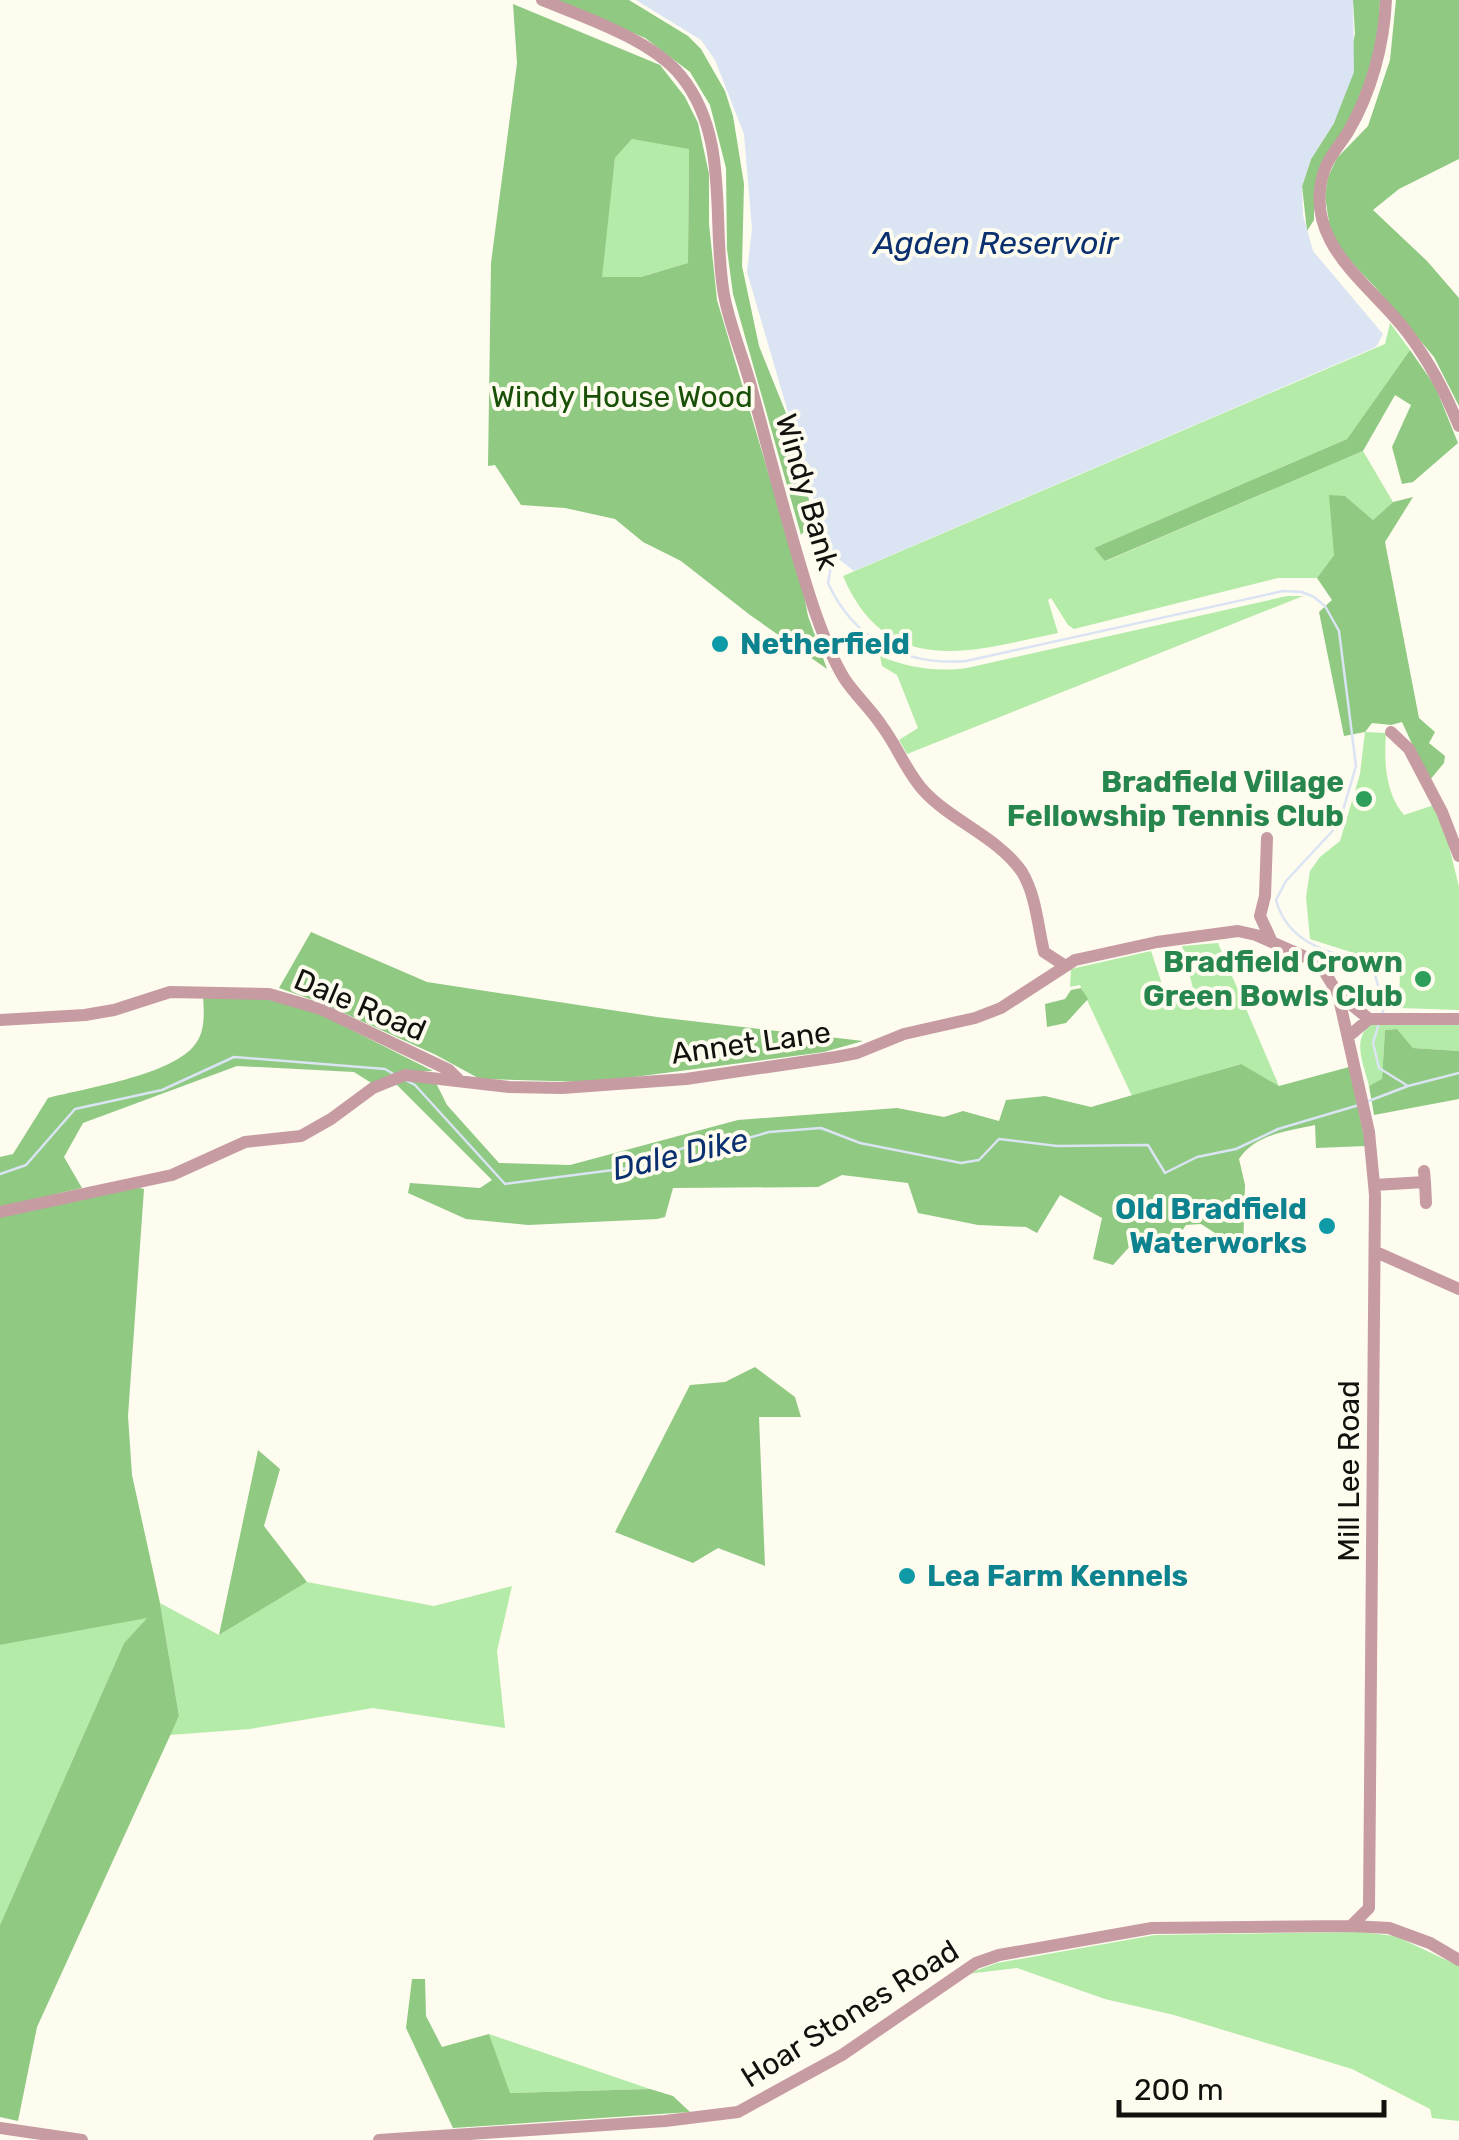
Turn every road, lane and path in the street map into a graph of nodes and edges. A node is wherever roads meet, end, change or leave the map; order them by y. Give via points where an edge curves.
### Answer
1 (542, 0) edge
2 (1386, 0) edge
3 (1459, 426) edge
4 (1391, 732) dead end
5 (1267, 838) dead end
6 (1459, 856) edge
7 (1260, 916) junction
8 (1238, 931) junction
9 (1272, 942) junction
10 (1044, 952) junction
11 (1064, 965) junction
12 (1040, 980) junction
13 (1338, 994) junction
14 (1370, 1019) junction
15 (1459, 1019) edge
16 (0, 1020) edge
17 (1349, 1036) junction
18 (458, 1080) junction
19 (1374, 1184) junction
20 (1426, 1203) dead end
21 (0, 1212) edge
22 (1376, 1252) junction
23 (1459, 1289) edge
24 (1368, 1908) junction
25 (1352, 1926) junction
26 (1384, 1926) junction
27 (1459, 1960) edge
28 (0, 2128) edge
29 (569, 2134) edge
30 (82, 2140) edge
31 (379, 2140) edge

1 - 10 street, Windy Bank via 660,56 695,97 716,170 725,299 826,641 845,680 923,790 1020,870
2 - 3 street via 1368,89 1324,172 1324,232 1438,376
4 - 6 street via 1408,749
5 - 7 street
7 - 8 street
7 - 9 street
8 - 9 street
8 - 11 street, Annet Lane
9 - 13 street via 1324,971
10 - 11 street
10 - 12 street, Windy Bank
11 - 12 street, Annet Lane
12 - 18 street, Annet Lane via 975,1018 836,1058 589,1087
13 - 14 street
13 - 17 street, Mill Lee Road
14 - 15 street
14 - 17 street
16 - 18 street, Dale Road via 85,1015 170,992 269,994 321,1009 450,1070
17 - 19 street, Mill Lee Road
18 - 21 street, Annet Lane via 398,1077 301,1136 245,1142 172,1175
19 - 20 street via 1424,1176
19 - 22 street, Mill Lee Road
22 - 23 street
22 - 24 street, Mill Lee Road
24 - 25 street
24 - 26 street
25 - 26 street, Hoar Stones Road
25 - 29 street, Hoar Stones Road via 1152,1928 999,1955 738,2112
26 - 27 street, Hoar Stones Road
28 - 30 street
29 - 31 street, Hoar Stones Road

